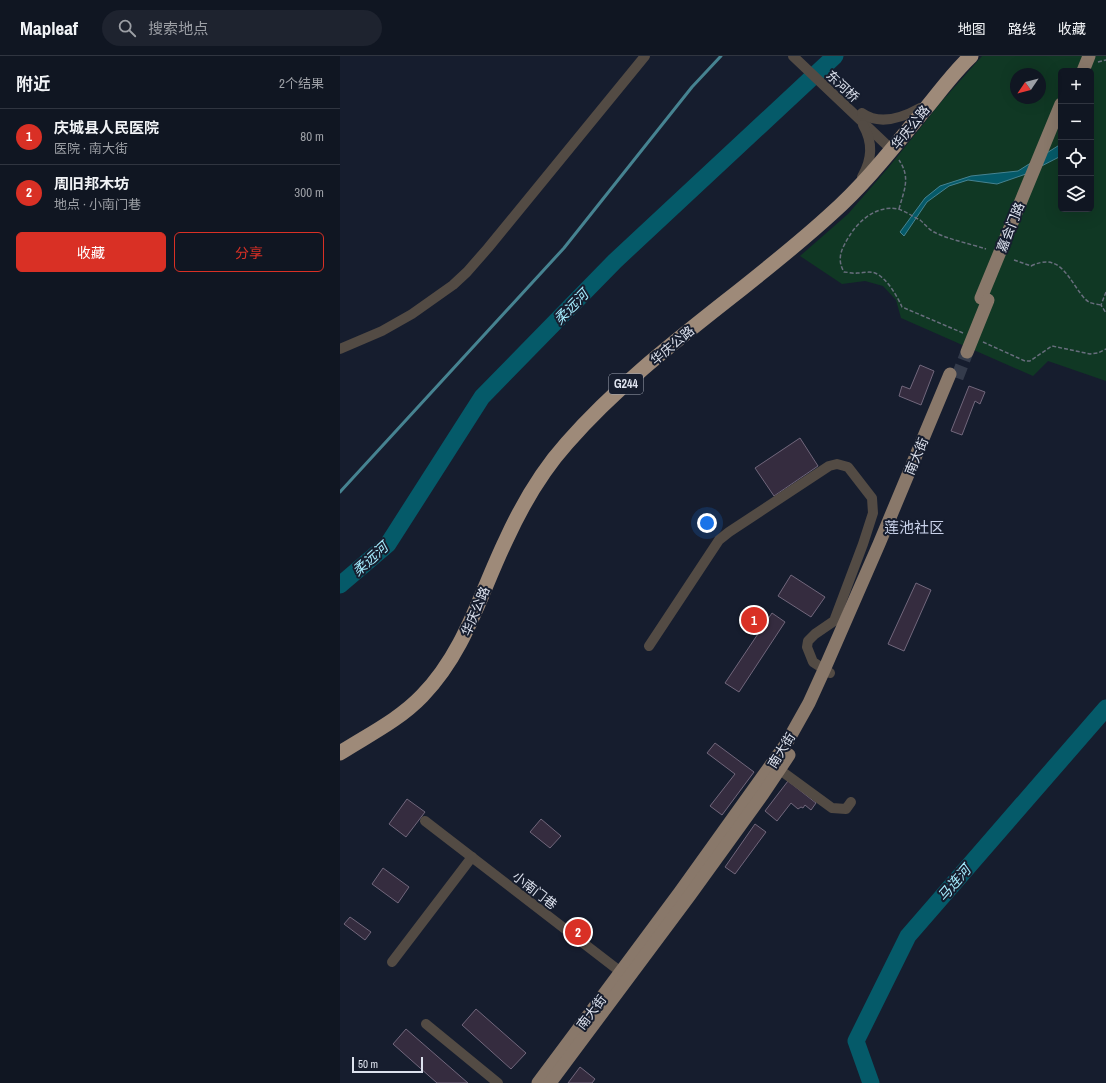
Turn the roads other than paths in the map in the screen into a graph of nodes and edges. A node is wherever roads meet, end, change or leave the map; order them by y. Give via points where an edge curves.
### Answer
1 (639, 56) edge
2 (645, 56) edge
3 (793, 56) edge
4 (801, 56) edge
5 (964, 56) edge
6 (971, 56) edge
7 (1082, 56) edge
8 (1090, 56) edge
9 (1076, 68) edge
10 (1084, 68) edge
11 (920, 108) junction
12 (1058, 113) edge
13 (860, 116) junction
14 (1058, 127) edge
15 (892, 146) junction
16 (1047, 147) junction
17 (862, 178) junction
18 (467, 272) junction
19 (340, 349) edge
20 (963, 351) tunnel mouth
21 (953, 376) tunnel mouth
22 (649, 646) dead end
23 (827, 672) junction
24 (340, 748) edge
25 (340, 753) edge
26 (780, 770) junction
27 (851, 802) dead end
28 (425, 821) dead end
29 (472, 857) junction
30 (392, 962) dead end
31 (625, 975) junction
32 (426, 1024) dead end
33 (498, 1083) edge
34 (538, 1083) edge
35 (550, 1083) edge

1 - 18 street via 485,245
2 - 18 street
3 - 13 street, 东河桥
4 - 13 street, 东河桥
5 - 11 highway, 华庆公路 / G244
6 - 15 highway, 华庆公路 / G244
7 - 9 main road
8 - 10 main road
11 - 13 street via 892,120
11 - 15 highway, 华庆公路 / G244
12 - 16 main road, 嘉会门路
13 - 15 street
13 - 17 street via 870,144 868,164
14 - 16 main road, 嘉会门路
15 - 17 highway, 华庆公路 / G244
15 - 25 highway, 华庆公路 / G244 via 857,190 829,216 645,368 589,418 543,474 524,503 463,639 436,680 412,706
16 - 20 main road, 嘉会门路
17 - 24 highway, 华庆公路 / G244 via 810,226 590,410 538,471 520,501 459,636 437,670 408,702
18 - 19 street via 412,314 382,331
21 - 23 main road, 南大街 via 885,549
22 - 23 street via 719,540 829,466 837,464 848,467 865,488 872,498 873,512 834,621 808,642 807,648 813,662
23 - 26 main road, 南大街 via 816,706
23 - 31 main road, 南大街 via 776,759
26 - 27 street via 832,808 846,809
26 - 31 main road, 南大街
28 - 29 street, 小南门巷
29 - 30 street
29 - 31 street, 小南门巷
31 - 34 main road, 南大街
31 - 35 main road, 南大街
32 - 33 street

